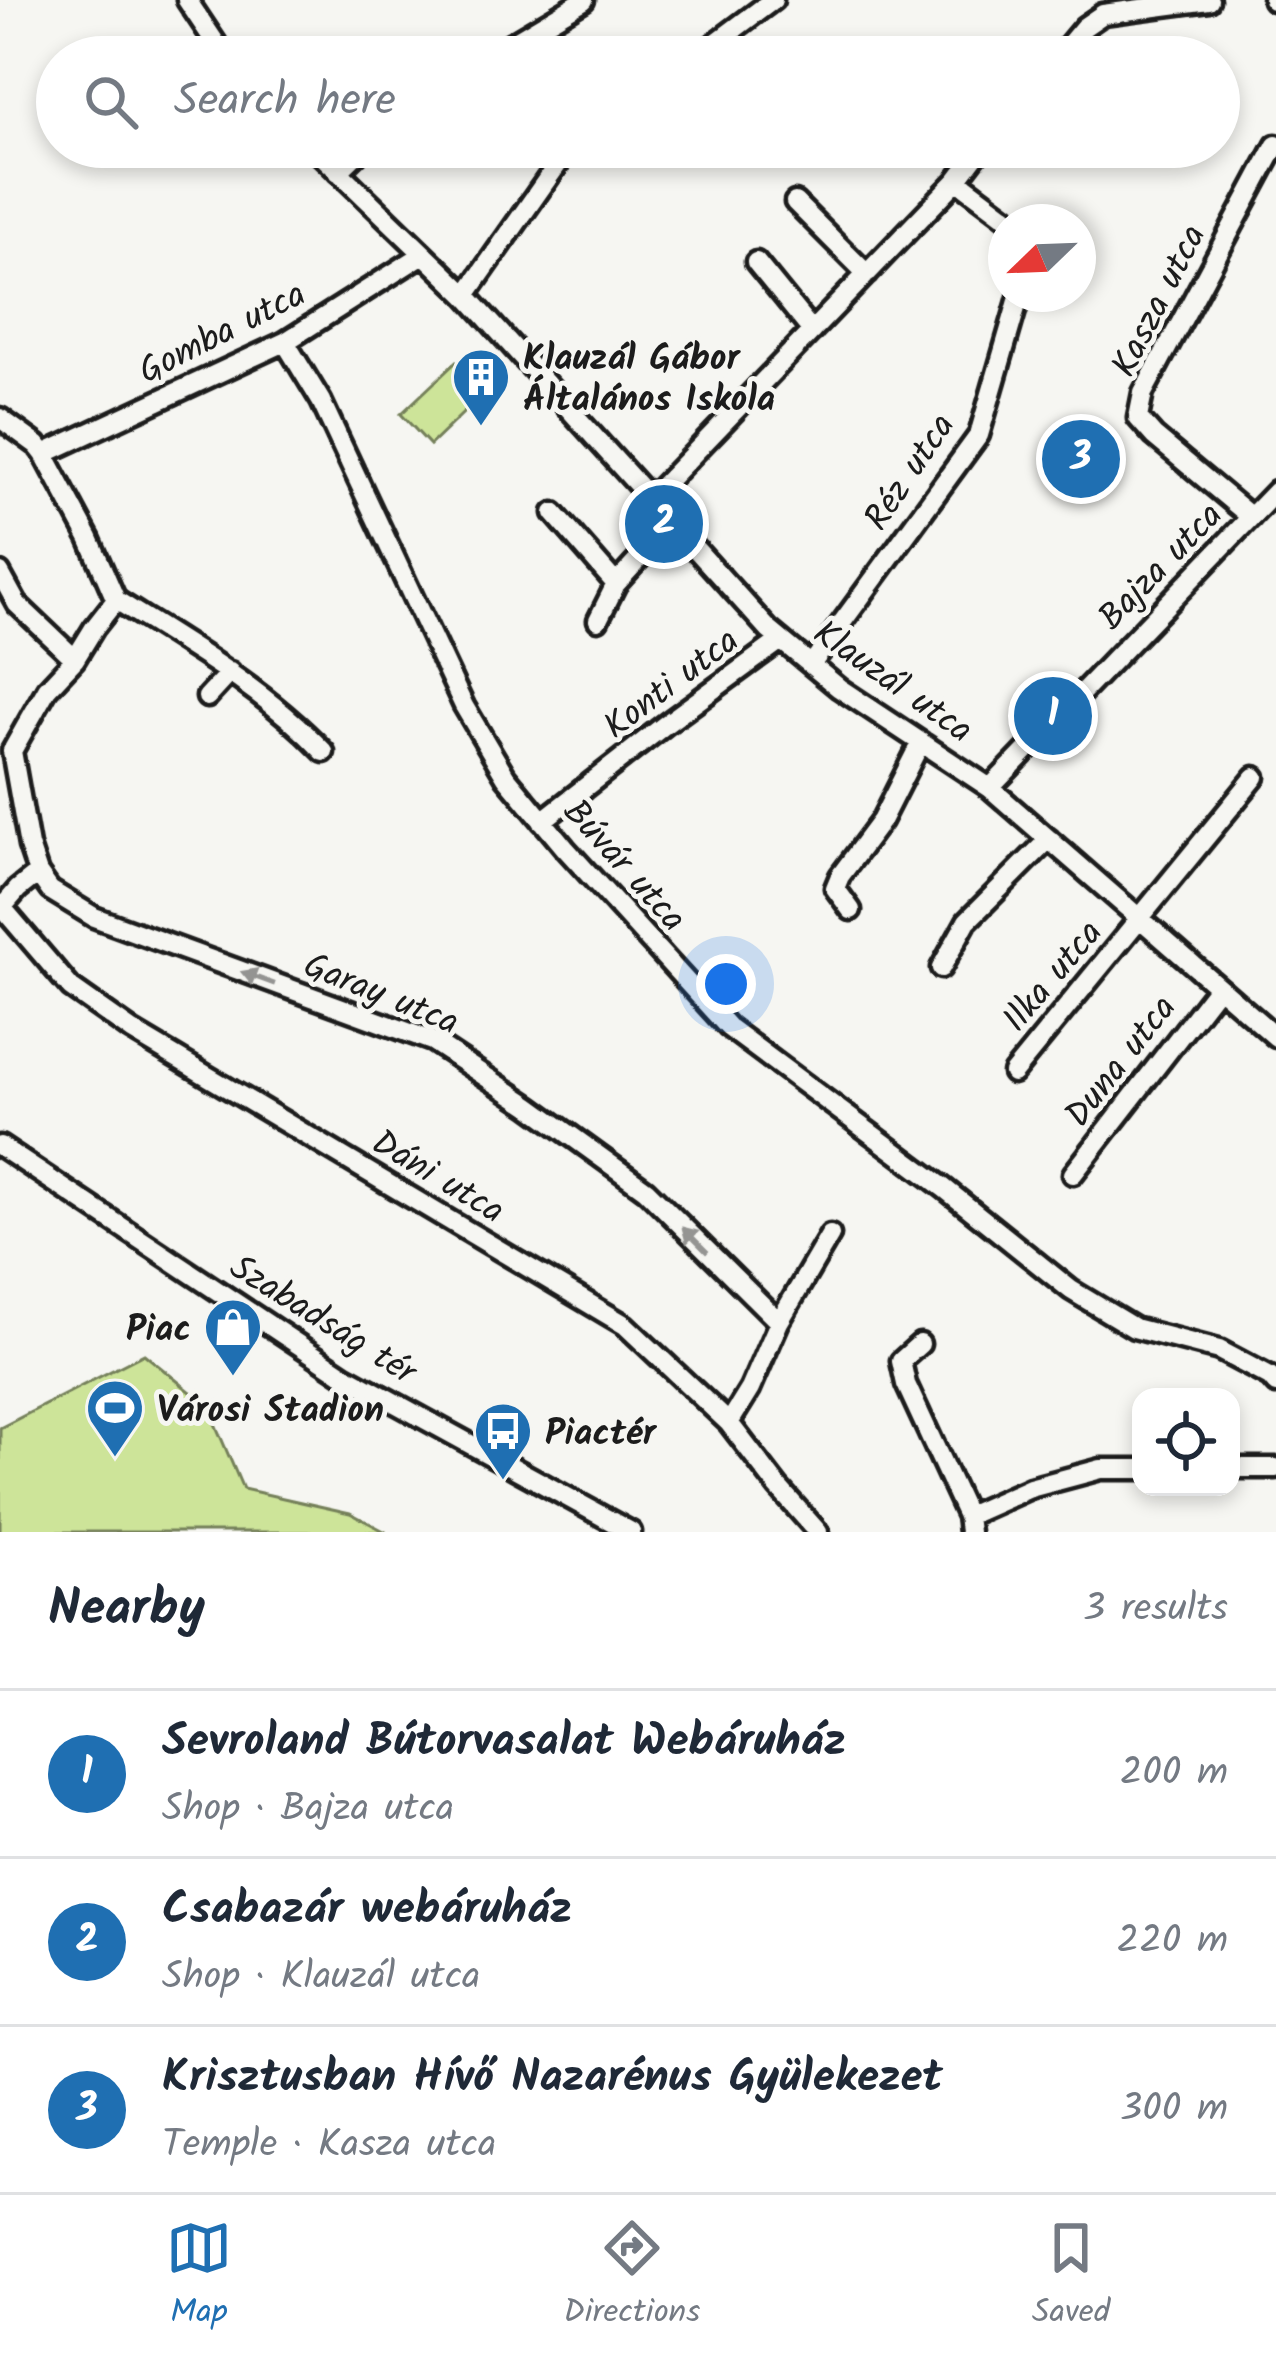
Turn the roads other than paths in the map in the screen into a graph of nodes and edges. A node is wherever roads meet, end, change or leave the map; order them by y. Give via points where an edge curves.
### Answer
1 (187, 0) edge
2 (584, 0) edge
3 (773, 0) edge
4 (1209, 0) edge
5 (1174, 2) edge
6 (211, 36) edge
7 (523, 36) edge
8 (725, 36) edge
9 (1076, 36) edge
10 (1276, 145) edge
11 (334, 168) edge
12 (342, 168) edge
13 (555, 168) edge
14 (966, 168) edge
15 (338, 172) junction
16 (957, 180) junction
17 (795, 202) dead end
18 (989, 204) edge
19 (422, 255) junction
20 (756, 262) dead end
21 (867, 274) junction
22 (466, 295) junction
23 (1015, 312) edge
24 (812, 331) junction
25 (285, 342) junction
26 (0, 418) edge
27 (44, 454) junction
28 (1276, 491) edge
29 (650, 499) junction
30 (554, 513) dead end
31 (1251, 517) junction
32 (677, 528) junction
33 (0, 573) edge
34 (616, 584) junction
35 (116, 600) junction
36 (598, 620) dead end
37 (781, 640) junction
38 (75, 658) junction
39 (811, 664) junction
40 (230, 672) junction
41 (207, 697) dead end
42 (921, 742) junction
43 (324, 752) dead end
44 (1255, 777) dead end
45 (990, 788) junction
46 (542, 821) junction
47 (1049, 839) junction
48 (38, 873) junction
49 (1, 907) edge
50 (850, 910) dead end
51 (1140, 919) junction
52 (941, 968) dead end
53 (1218, 987) junction
54 (1276, 1037) edge
55 (1013, 1073) dead end
56 (9, 1152) edge
57 (1073, 1174) dead end
58 (830, 1235) dead end
59 (779, 1322) junction
60 (920, 1344) dead end
61 (1276, 1384) edge
62 (729, 1423) junction
63 (1240, 1468) edge
64 (1276, 1468) edge
65 (1132, 1469) edge
66 (968, 1524) edge
67 (601, 1525) edge
68 (631, 1532) edge
69 (818, 1532) edge

1 - 6 street
2 - 7 street
3 - 8 street
4 - 5 street
5 - 9 street via 1103,14
10 - 31 street, Kasza utca via 1150,378 1138,418
11 - 15 street, Klauzál utca
12 - 15 street
13 - 22 street
14 - 16 street
15 - 19 street, Klauzál utca
16 - 18 street
16 - 21 street
17 - 21 street
19 - 22 street, Klauzál utca
19 - 25 street, Gomba utca
20 - 24 street
21 - 24 street
22 - 29 street, Klauzál utca
23 - 39 street, Réz utca via 979,434
24 - 29 street
25 - 27 street, Gomba utca
25 - 46 street, Búvár utca via 321,401 464,706
26 - 27 street
27 - 35 street
28 - 31 street, Bajza utca
29 - 32 street, Klauzál utca
30 - 34 street
31 - 45 street, Bajza utca
32 - 34 street
32 - 37 street, Klauzál utca
33 - 38 street via 17,604
34 - 36 street
35 - 38 street
35 - 40 street
37 - 39 street, Klauzál utca
37 - 46 street, Konti utca
38 - 48 street via 12,751
39 - 42 street, Klauzál utca
40 - 41 street
40 - 43 street
42 - 45 street, Klauzál utca
42 - 50 street via 835,888
44 - 51 street
45 - 47 street, Klauzál utca
46 - 61 street, Búvár utca via 728,1027 1071,1291 1134,1328 1219,1350
47 - 51 street, Klauzál utca
47 - 52 street via 968,921
48 - 49 street
59 -> 48 street, Garay utca via 646,1190 432,1041 94,917
49 - 62 street, Dáni utca via 71,988 625,1325
51 - 53 street, Klauzál utca
51 - 55 street, Ilka utca
53 - 54 street, Klauzál utca
53 - 57 street, Duna utca
56 - 67 street, Szabadság tér via 344,1375
58 - 59 street
59 - 62 street
60 - 66 street via 901,1360 906,1384
62 - 69 street, Dáni utca
63 - 64 street
65 - 66 street via 1030,1488
67 - 68 street, Szabadság tér

